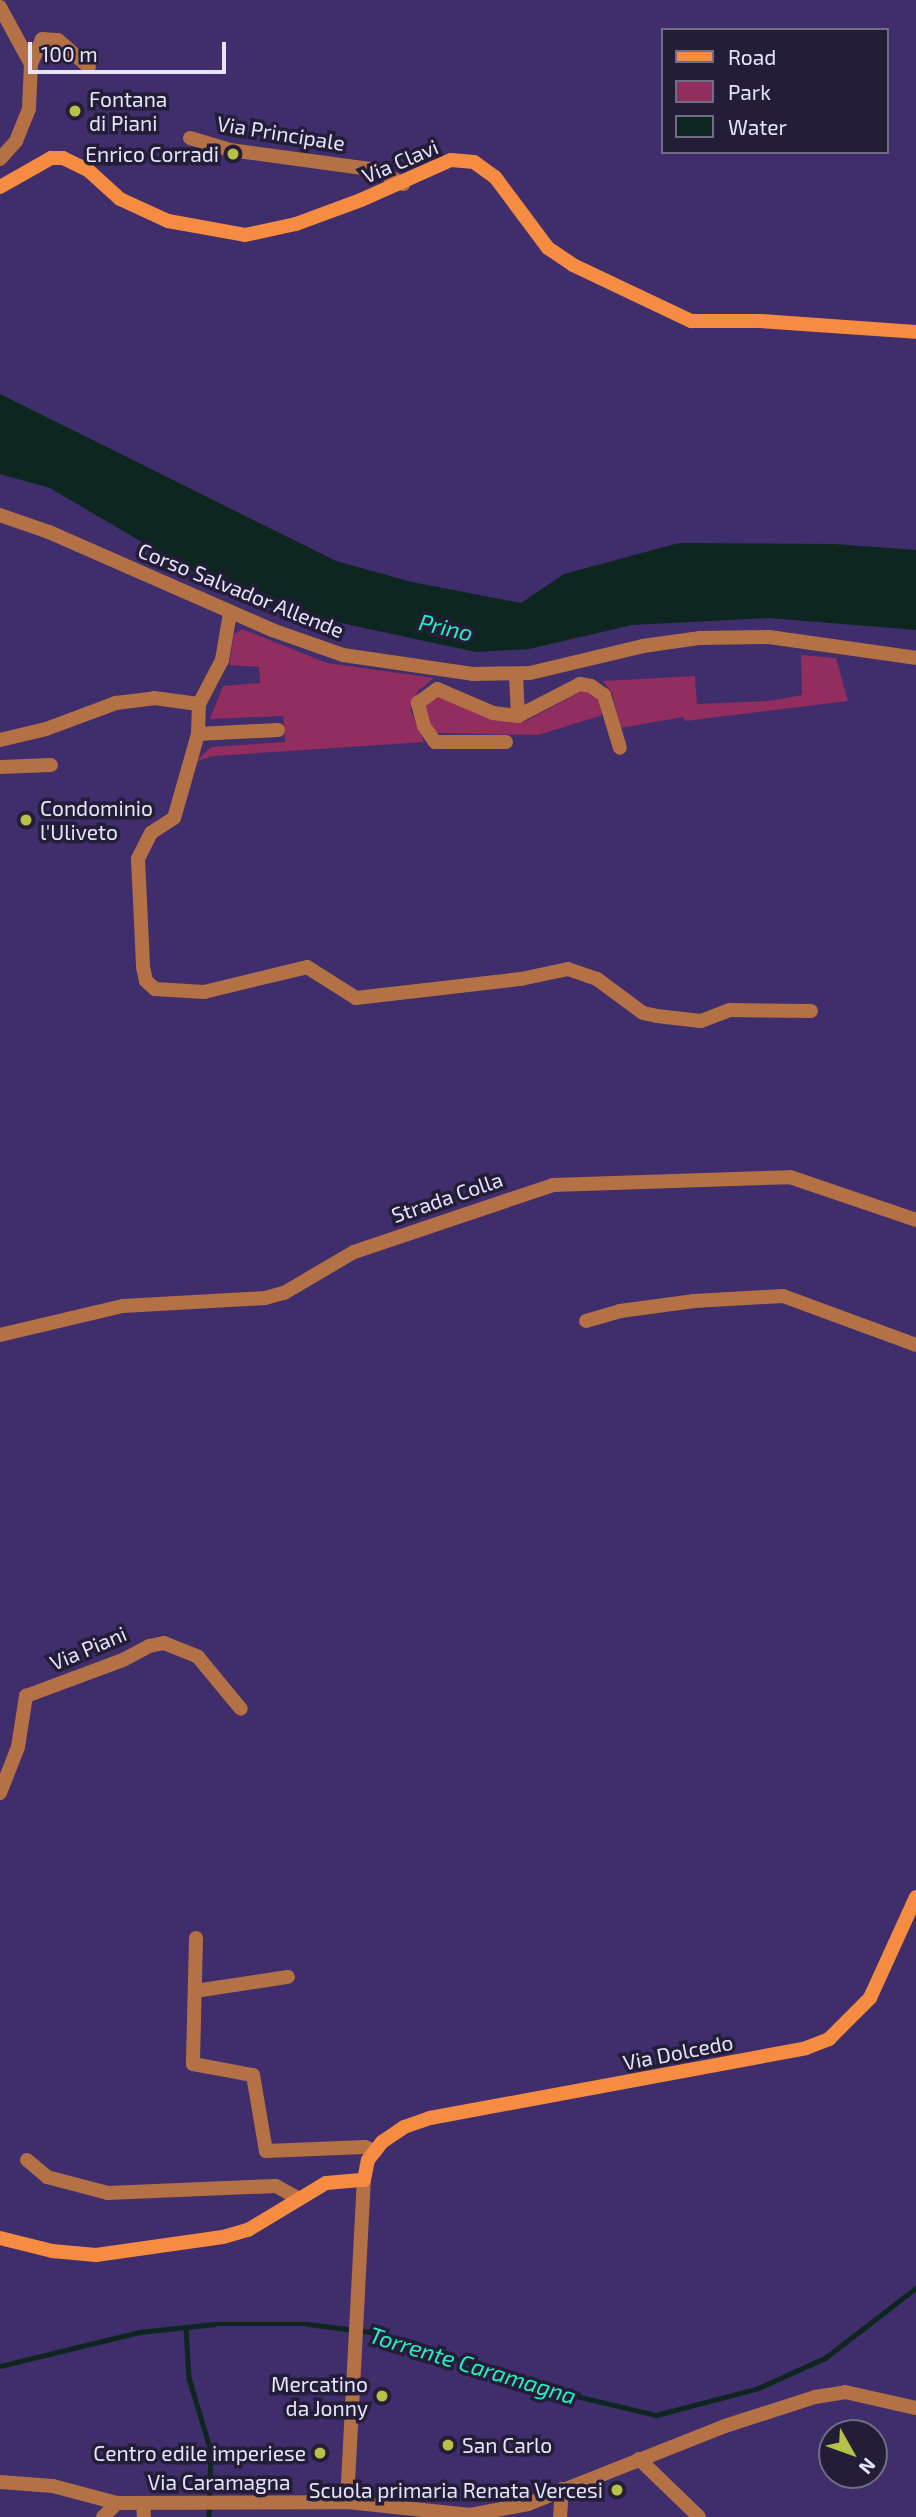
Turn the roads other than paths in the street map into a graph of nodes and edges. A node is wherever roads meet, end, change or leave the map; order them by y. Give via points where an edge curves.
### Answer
1 (0, 7) edge
2 (31, 64) junction
3 (89, 67) dead end
4 (190, 138) dead end
5 (0, 159) edge
6 (403, 184) junction
7 (0, 187) edge
8 (916, 332) edge
9 (0, 515) edge
10 (230, 613) junction
11 (916, 658) edge
12 (516, 674) junction
13 (199, 704) junction
14 (518, 716) junction
15 (278, 730) dead end
16 (198, 734) junction
17 (0, 740) edge
18 (506, 742) dead end
19 (620, 748) dead end
20 (51, 765) dead end
21 (0, 768) edge
22 (811, 1011) dead end
23 (916, 1220) edge
24 (586, 1321) dead end
25 (0, 1335) edge
26 (916, 1345) edge
27 (241, 1709) dead end
28 (0, 1793) edge
29 (916, 1897) edge
30 (196, 1938) dead end
31 (288, 1977) dead end
32 (195, 1991) junction
33 (375, 2151) junction
34 (27, 2160) dead end
35 (364, 2180) junction
36 (298, 2198) junction
37 (0, 2238) edge
38 (916, 2408) edge
39 (639, 2459) junction
40 (0, 2482) edge
41 (562, 2489) junction
42 (348, 2502) junction
43 (117, 2503) junction
44 (144, 2510) edge
45 (103, 2517) edge
46 (561, 2517) edge
47 (699, 2517) edge

1 - 2 street
2 - 3 street via 42,39 49,37 71,48
2 - 5 street via 29,108 16,141
4 - 6 street, Via Principale via 230,150 378,170
6 - 7 main road, Via Clavi via 296,224 246,235 168,221 121,199 88,170 63,158 51,158
6 - 8 main road, Via Clavi via 451,160 474,162 495,177 548,248 573,265 691,321
9 - 10 street, Corso Salvador Allende via 49,531
10 - 12 street, Corso Salvador Allende via 343,655 473,674
10 - 13 street via 222,660
11 - 12 street, Corso Salvador Allende via 769,637 700,638
12 - 14 street
13 - 16 street
13 - 17 street via 154,698 116,702 46,729
14 - 18 street via 493,713 438,688 418,703 424,726 435,742
14 - 19 street via 580,684 591,686 604,695
15 - 16 street
16 - 22 street via 174,818 152,833 138,859 144,967 146,981 155,989 204,992 307,967 356,998 501,982 568,969 597,979 643,1013 657,1016 701,1021 730,1010
20 - 21 street
23 - 25 street, Strada Colla via 790,1177 553,1185 354,1252 284,1293 123,1306
24 - 26 street via 620,1311 694,1301 783,1296
27 - 28 street, Via Piani via 198,1657 164,1643 149,1646 26,1696 18,1747
29 - 33 main road, Via Dolcedo via 870,1998 829,2039 806,2048 655,2079 430,2118 404,2127
30 - 32 street
31 - 32 street
32 - 33 street via 193,2064 253,2075 266,2151 365,2147
33 - 35 main road, Via Dolcedo
34 - 36 street via 47,2177 108,2193 276,2186
35 - 36 main road via 326,2183
35 - 42 street, Via Dolcedo
36 - 37 main road via 248,2230 138,2252 72,2254
38 - 39 street, Via Caramagna via 845,2392 816,2397
39 - 41 street, Via Caramagna
39 - 47 street
40 - 43 street, Via Caramagna via 53,2486
41 - 42 street, Via Caramagna via 514,2509 470,2515
41 - 46 street
42 - 44 street, Via Caramagna via 212,2502
43 - 44 street, Via Caramagna
43 - 45 street

